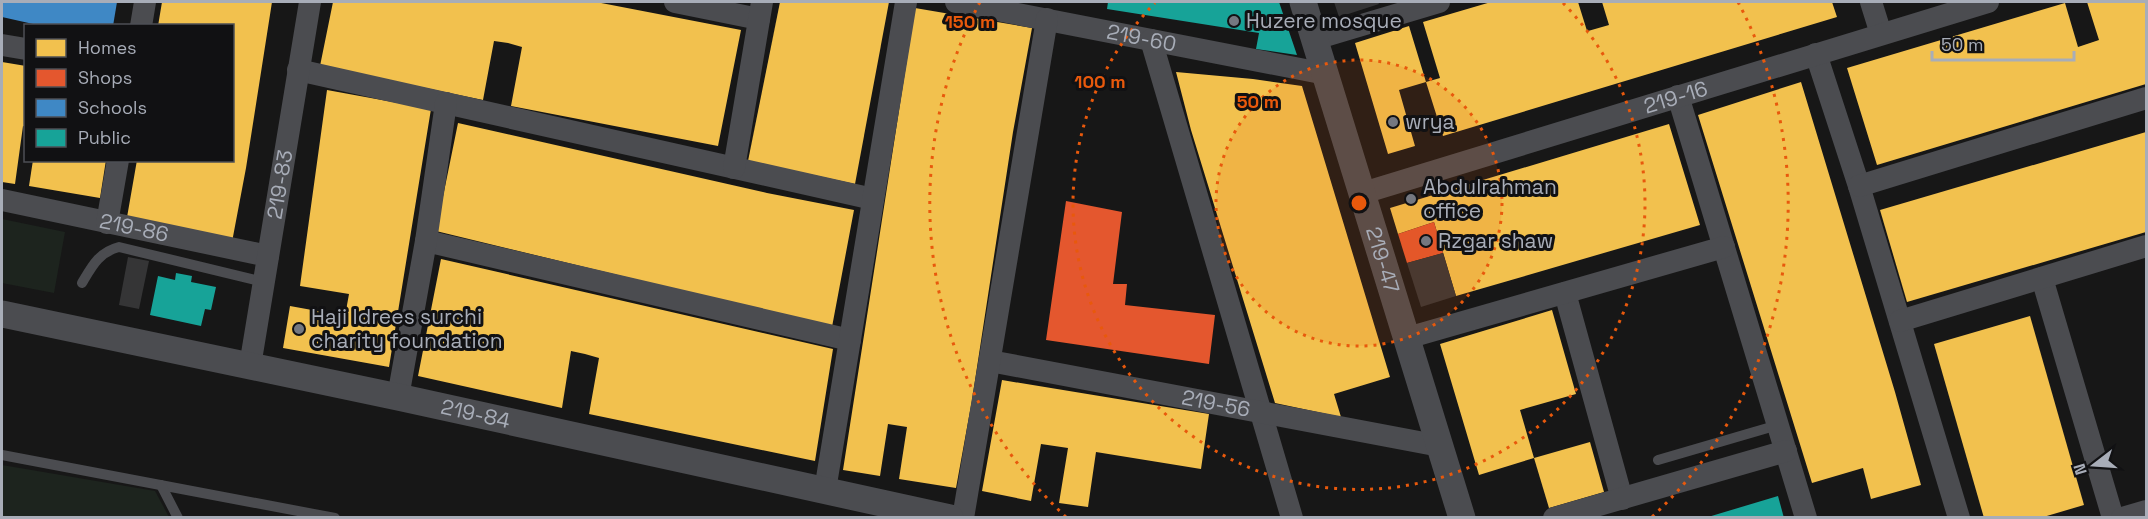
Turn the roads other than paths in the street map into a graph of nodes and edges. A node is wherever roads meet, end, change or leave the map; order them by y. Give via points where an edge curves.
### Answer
1 (145, 2) edge
2 (310, 2) edge
3 (675, 2) edge
4 (906, 2) edge
5 (956, 2) edge
6 (1304, 2) edge
7 (1439, 2) edge
8 (1871, 2) edge
9 (1988, 2) edge
10 (760, 10) edge
11 (1047, 19) junction
12 (141, 24) edge
13 (1881, 34) junction
14 (1315, 39) junction
15 (1151, 40) junction
16 (2, 45) edge
17 (24, 50) edge
18 (1816, 54) junction
19 (298, 70) junction
20 (1326, 74) junction
21 (1678, 96) junction
22 (2146, 98) edge
23 (446, 103) junction
24 (118, 162) edge
25 (734, 168) junction
26 (1859, 186) junction
27 (1363, 193) junction
28 (873, 199) junction
29 (2, 200) edge
30 (107, 223) junction
31 (426, 242) junction
32 (2146, 246) edge
33 (1724, 247) junction
34 (268, 256) junction
35 (2042, 278) junction
36 (264, 282) junction
37 (82, 283) dead end
38 (1564, 293) junction
39 (2, 314) edge
40 (1900, 321) junction
41 (1407, 338) junction
42 (850, 340) junction
43 (990, 361) junction
44 (250, 366) junction
45 (398, 397) junction
46 (1261, 412) junction
47 (1778, 425) junction
48 (1440, 446) junction
49 (1786, 451) junction
50 (2, 455) edge
51 (1658, 460) dead end
52 (161, 485) junction
53 (825, 490) junction
54 (1622, 499) junction
55 (2146, 511) edge
56 (916, 514) edge
57 (178, 518) edge
58 (335, 518) edge
59 (950, 518) edge
60 (963, 518) edge
61 (1292, 518) edge
62 (1462, 518) edge
63 (1554, 518) edge
64 (1806, 518) edge
65 (1959, 518) edge
66 (2113, 518) edge
67 (2122, 518) edge

1 - 12 street
2 - 19 street, 219-83
3 - 10 street
4 - 28 street
5 - 11 street, 219-60
6 - 14 street, 219-47
7 - 14 street
8 - 13 street
9 - 13 street, 219-16
10 - 25 street
11 - 15 street, 219-60
11 - 43 street
13 - 18 street, 219-16
14 - 20 street, 219-47
15 - 20 street, 219-60
15 - 46 street
16 - 17 street
18 - 21 street, 219-16
18 - 26 street
19 - 23 street
19 - 34 street, 219-83
20 - 27 street, 219-47
21 - 27 street, 219-16
21 - 33 street
22 - 26 street
23 - 25 street
23 - 31 street
24 - 30 street
25 - 28 street
26 - 40 street
27 - 41 street, 219-47
28 - 42 street
29 - 30 street, 219-86
30 - 34 street, 219-86
31 - 42 street
31 - 45 street
32 - 35 street
33 - 38 street
33 - 47 street
34 - 36 street, 219-83
35 - 40 street
35 - 66 street
36 - 37 lane via 119,246 96,260
36 - 44 street, 219-83
38 - 41 street
38 - 54 street
39 - 44 street, 219-84
40 - 65 street
41 - 48 street, 219-47
42 - 53 street
43 - 46 street, 219-56
43 - 60 street
44 - 45 street, 219-84
45 - 53 street, 219-84
46 - 48 street, 219-56
46 - 61 street
47 - 49 street
47 - 51 lane
48 - 62 street, 219-47
49 - 54 street
49 - 64 street
50 - 52 lane
52 - 57 lane
52 - 58 lane
53 - 56 street, 219-84
54 - 63 street
55 - 67 street
56 - 59 street, 219-84

